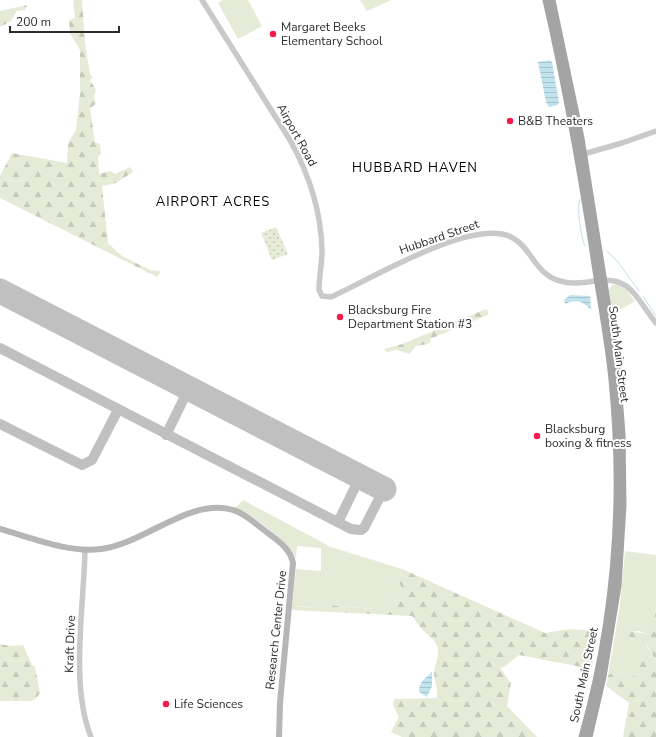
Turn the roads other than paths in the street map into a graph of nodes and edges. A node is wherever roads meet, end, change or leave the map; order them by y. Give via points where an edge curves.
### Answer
1 (202, 0) edge
2 (546, 0) edge
3 (552, 0) edge
4 (656, 130) edge
5 (581, 155) junction
6 (600, 280) junction
7 (323, 296) joint
8 (656, 323) edge
9 (0, 530) edge
10 (85, 550) junction
11 (607, 639) junction
12 (91, 737) edge
13 (279, 737) edge
14 (582, 737) edge
15 (589, 737) edge

1 - 7 street, Airport Road via 290,140 300,161 314,197 320,222 322,251 319,290
2 - 5 main road, South Main Street
3 - 5 main road, South Main Street via 573,92
4 - 5 street
5 - 6 main road, South Main Street
6 - 7 street, Hubbard Street via 570,283 553,279 537,267 518,242 501,234 485,232 411,258 329,297
6 - 8 street, Hubbard Street via 616,280 625,284
6 - 11 main road, South Main Street via 612,379 617,455 615,548
9 - 10 main road, Research Center Drive
10 - 12 street, Kraft Drive via 80,689
10 - 13 main road, Research Center Drive via 116,546 189,514 216,508 240,513 284,546 291,555 293,568
11 - 14 main road, South Main Street
11 - 15 main road, South Main Street via 600,692

